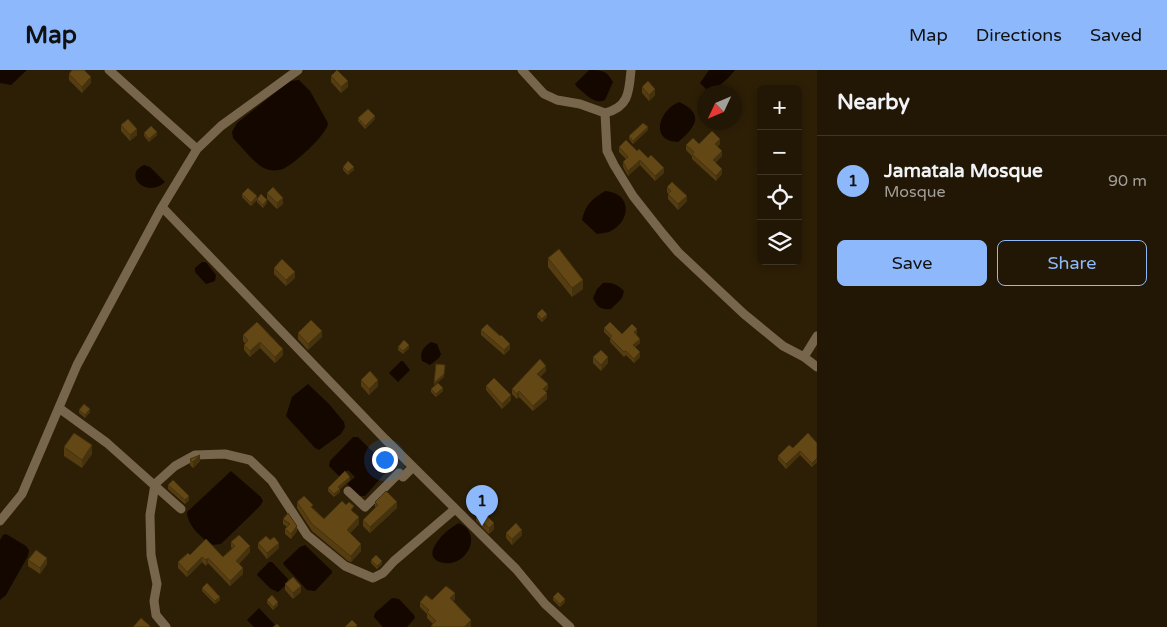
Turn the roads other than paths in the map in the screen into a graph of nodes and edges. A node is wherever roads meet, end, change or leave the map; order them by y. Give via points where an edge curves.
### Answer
1 (109, 70) edge
2 (298, 70) edge
3 (522, 70) edge
4 (631, 70) edge
5 (605, 113) junction
6 (197, 150) junction
7 (162, 208) junction
8 (817, 336) edge
9 (804, 356) junction
10 (817, 367) edge
11 (60, 408) junction
12 (413, 467) junction
13 (155, 484) junction
14 (348, 491) dead end
15 (181, 509) dead end
16 (455, 509) junction
17 (0, 521) edge
18 (166, 627) edge
19 (570, 627) edge

1 - 6 street
2 - 6 street via 221,126
3 - 5 street via 544,94
4 - 5 street via 626,100 620,107
5 - 9 street via 607,151 634,196 663,234 744,314 783,346
6 - 7 street
7 - 11 street via 77,365
7 - 12 street
8 - 9 street
9 - 10 street
11 - 13 street via 107,442
11 - 17 street via 22,494
12 - 14 street via 403,477 399,473 365,507
12 - 16 street
13 - 15 street
13 - 16 street via 195,454 225,454 250,460 272,481 307,535 345,566 373,578 383,573
13 - 18 street via 150,515 151,556 157,584 154,601 156,615
16 - 19 street

